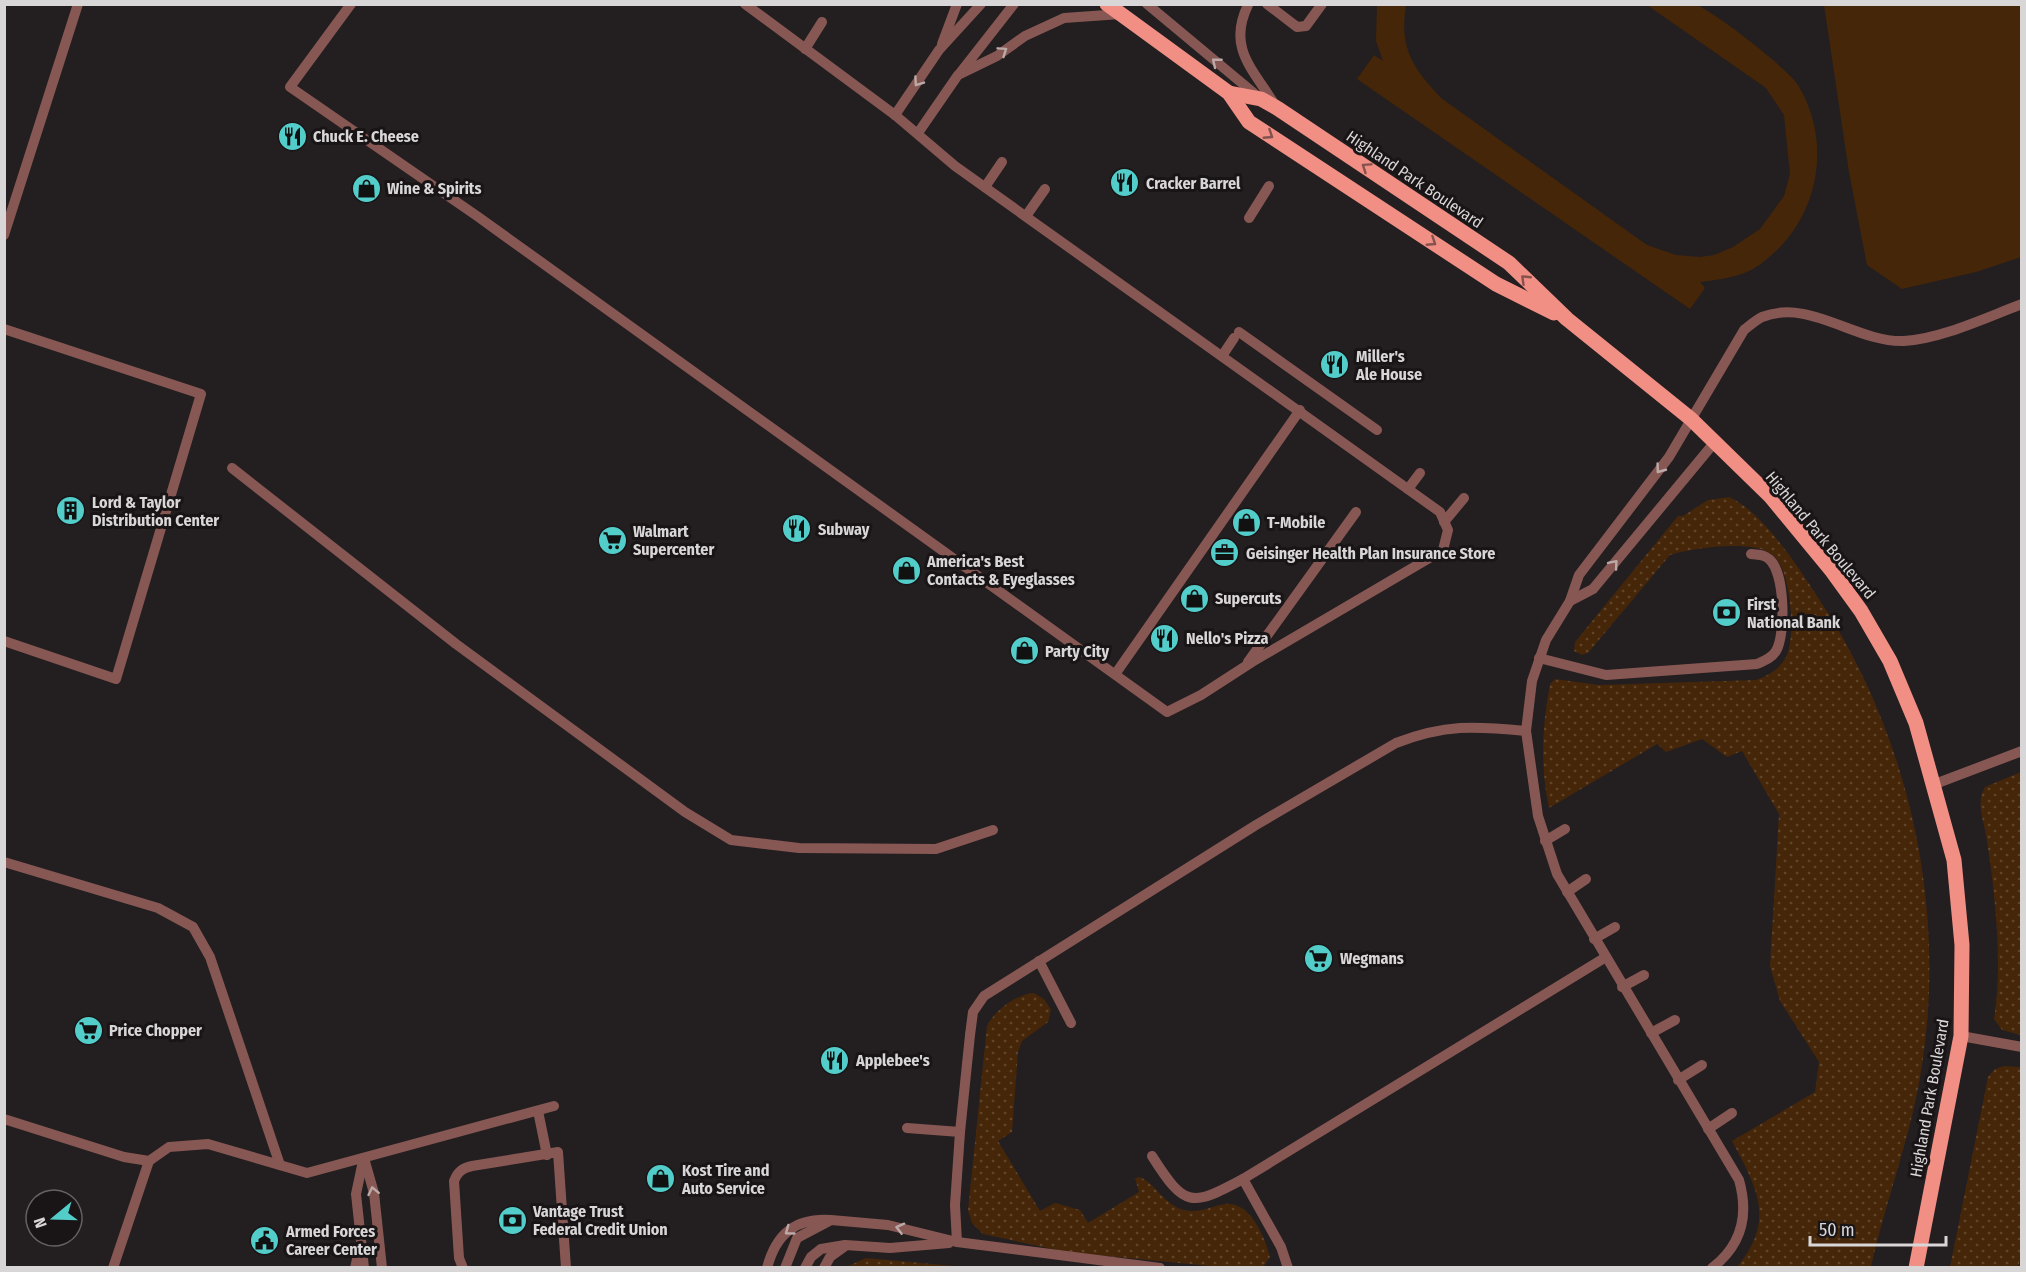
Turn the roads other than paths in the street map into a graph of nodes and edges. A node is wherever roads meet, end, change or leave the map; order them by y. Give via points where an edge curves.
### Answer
1 (78, 4) edge
2 (351, 4) edge
3 (745, 4) edge
4 (957, 4) edge
5 (981, 4) edge
6 (1014, 4) edge
7 (1107, 4) edge
8 (1147, 4) edge
9 (1267, 4) edge
10 (1322, 4) edge
11 (1248, 5) edge
12 (1120, 14) junction
13 (822, 22) dead end
14 (805, 49) junction
15 (939, 50) junction
16 (958, 75) junction
17 (1229, 93) junction
18 (1261, 99) junction
19 (1277, 108) junction
20 (896, 116) junction
21 (918, 133) junction
22 (1002, 162) dead end
23 (1269, 186) dead end
24 (985, 187) junction
25 (1045, 189) dead end
26 (1026, 216) junction
27 (1249, 218) dead end
28 (4, 235) edge
29 (2022, 304) edge
30 (1567, 320) junction
31 (4, 329) edge
32 (1222, 356) junction
33 (1300, 410) junction
34 (1691, 419) junction
35 (1377, 430) dead end
36 (1714, 443) junction
37 (232, 468) dead end
38 (1420, 473) dead end
39 (1408, 489) junction
40 (1464, 498) dead end
41 (1356, 512) dead end
42 (1444, 522) junction
43 (1751, 554) dead end
44 (1570, 602) junction
45 (4, 641) edge
46 (1539, 658) junction
47 (1244, 667) junction
48 (1116, 673) junction
49 (1526, 731) junction
50 (2022, 751) edge
51 (1935, 784) junction
52 (1565, 829) dead end
53 (993, 830) dead end
54 (1545, 841) junction
55 (4, 862) edge
56 (1586, 879) dead end
57 (1567, 892) junction
58 (1615, 927) dead end
59 (1594, 939) junction
60 (1606, 957) junction
61 (1038, 961) junction
62 (1644, 975) dead end
63 (1622, 987) junction
64 (1675, 1020) dead end
65 (1071, 1023) dead end
66 (1651, 1033) junction
67 (1961, 1036) junction
68 (2022, 1047) edge
69 (1702, 1065) dead end
70 (1678, 1080) junction
71 (554, 1106) dead end
72 (538, 1111) junction
73 (1732, 1113) dead end
74 (4, 1119) edge
75 (907, 1128) dead end
76 (1708, 1129) junction
77 (960, 1132) junction
78 (547, 1155) junction
79 (1152, 1156) dead end
80 (364, 1158) junction
81 (149, 1161) junction
82 (280, 1166) junction
83 (1243, 1179) junction
84 (831, 1220) junction
85 (361, 1241) junction
86 (957, 1242) junction
87 (845, 1245) junction
88 (380, 1255) junction
89 (1915, 1265) edge
90 (113, 1268) edge
91 (355, 1268) edge
92 (364, 1268) edge
93 (382, 1268) edge
94 (387, 1268) edge
95 (464, 1268) edge
96 (566, 1268) edge
97 (767, 1268) edge
98 (785, 1268) edge
99 (805, 1268) edge
100 (824, 1268) edge
101 (1160, 1268) edge
102 (1288, 1268) edge
103 (1712, 1268) edge

1 - 28 lane
2 - 48 lane via 290,87 469,210
3 - 14 lane
4 - 15 lane
5 - 15 lane
6 - 16 lane
7 - 12 main road, Highland Park Boulevard
18 -> 8 lane
9 - 10 lane via 1297,27 1306,26
11 - 19 lane via 1239,30 1240,47
16 -> 12 lane via 1064,18
12 - 17 main road, Highland Park Boulevard
13 - 14 lane
14 - 20 lane
15 -> 20 lane
16 - 21 lane
17 - 18 main road, Highland Park Boulevard
17 -> 30 main road, Highland Park Boulevard via 1249,122 1496,284
18 - 19 main road, Highland Park Boulevard
30 -> 19 main road, Highland Park Boulevard via 1509,263
20 - 21 lane
21 - 24 lane
22 - 24 lane
23 - 27 lane
24 - 26 lane
25 - 26 lane
26 - 32 lane
29 - 34 lane via 1931,336 1905,341 1884,340 1807,315 1762,317 1743,330
30 - 34 main road, Highland Park Boulevard
31 - 45 lane via 201,394 116,679
32 - 33 lane
32 - 35 lane via 1237,335
33 - 39 lane
33 - 48 lane
34 - 36 main road, Highland Park Boulevard
34 -> 44 lane via 1669,457 1579,575
44 -> 36 lane via 1593,589
36 - 51 main road, Highland Park Boulevard via 1770,497 1861,611 1890,661 1912,712
37 - 53 lane via 456,644 685,812 731,840 799,848 936,849
38 - 39 lane
39 - 42 lane via 1440,512
40 - 42 lane
41 - 47 lane
42 - 47 lane via 1448,530 1443,550
43 - 46 lane via 1770,560 1781,580 1780,639 1768,660 1606,675
44 - 46 lane
46 - 49 lane
47 - 48 lane via 1167,712
49 - 54 lane via 1530,775
49 - 61 lane via 1457,726 1396,743
50 - 51 lane
51 - 67 main road, Highland Park Boulevard via 1954,860 1962,945
52 - 54 lane
54 - 57 lane
55 - 82 lane via 158,908 193,927 210,957
56 - 57 lane
57 - 59 lane
58 - 59 lane
59 - 60 lane
60 - 63 lane
60 - 83 lane
61 - 65 lane
61 - 77 lane via 984,996 973,1012
62 - 63 lane
63 - 66 lane
64 - 66 lane
66 - 70 lane
67 - 68 lane
67 - 89 main road, Highland Park Boulevard
69 - 70 lane
70 - 76 lane
71 - 72 lane
72 - 78 lane
72 - 80 lane
73 - 76 lane
74 - 81 lane via 124,1157
75 - 77 lane
76 - 103 lane via 1739,1180 1745,1215 1734,1245
77 - 86 lane via 955,1205
78 - 95 lane via 472,1166 457,1174 454,1181 459,1258
78 - 96 lane via 558,1152
79 - 83 lane via 1177,1191 1188,1199 1210,1197
80 - 82 lane via 308,1173
80 - 85 lane via 356,1194
88 -> 80 lane via 374,1193
81 - 82 lane via 169,1147 208,1144
81 - 90 lane
83 - 102 lane via 1281,1247
86 -> 84 lane via 888,1225
84 -> 97 lane via 814,1219 793,1227 773,1246
84 - 98 lane via 797,1238
85 - 91 lane
85 - 92 lane
86 - 87 lane via 890,1248
86 - 101 lane
87 - 99 lane via 821,1249
87 - 100 lane
88 - 93 lane
88 - 94 lane

